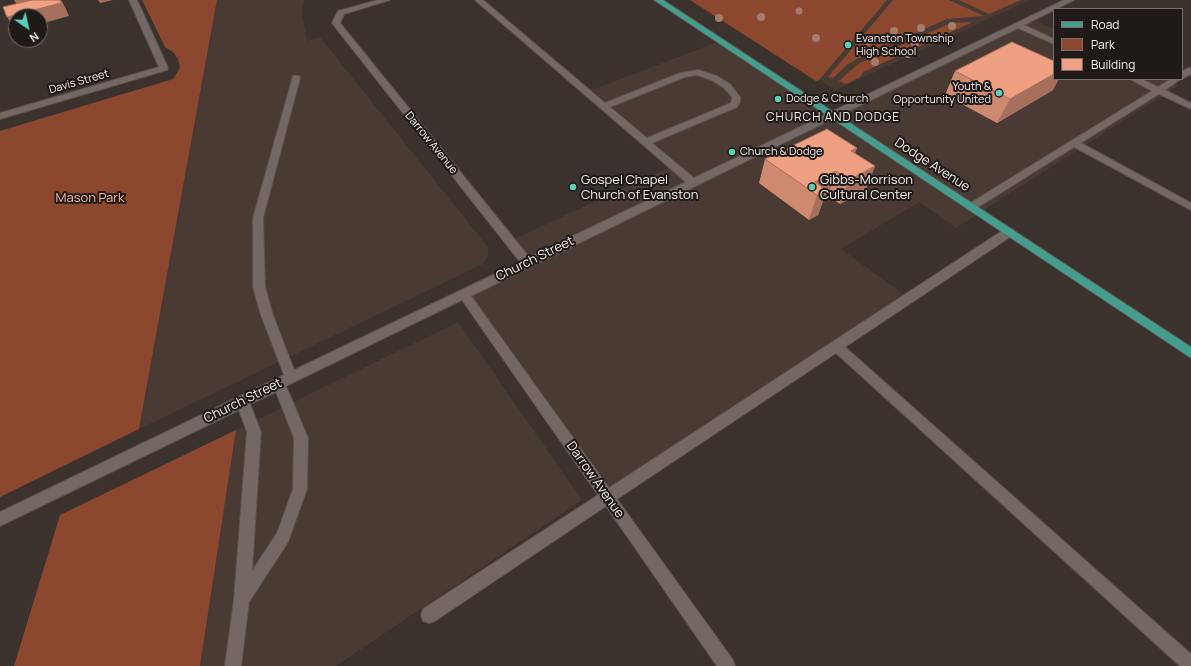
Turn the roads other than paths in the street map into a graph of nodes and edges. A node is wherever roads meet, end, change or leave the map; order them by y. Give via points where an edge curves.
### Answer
1 (133, 0) edge
2 (386, 0) edge
3 (479, 0) edge
4 (658, 0) edge
5 (1070, 0) edge
6 (1053, 8) edge
7 (1053, 8) edge
8 (1018, 25) junction
9 (1053, 42) edge
10 (296, 78) dead end
11 (1136, 80) edge
12 (1176, 80) edge
13 (1159, 91) junction
14 (604, 106) junction
15 (1191, 106) edge
16 (831, 115) junction
17 (0, 116) edge
18 (646, 142) junction
19 (1074, 143) junction
20 (693, 182) junction
21 (971, 207) junction
22 (1191, 207) edge
23 (1009, 232) junction
24 (527, 263) junction
25 (464, 294) junction
26 (836, 346) junction
27 (1191, 353) edge
28 (285, 381) junction
29 (242, 401) junction
30 (607, 497) junction
31 (0, 519) edge
32 (242, 599) junction
33 (429, 615) dead end
34 (1191, 665) edge
35 (233, 666) edge
36 (727, 666) edge

1 - 17 street, Davis Street via 164,68
2 - 24 street, Darrow Avenue via 341,13 336,23
3 - 14 street
4 - 16 main road, Dodge Avenue
5 - 6 street, Church Street
7 - 8 street, Church Street
8 - 9 street
8 - 16 street, Church Street
10 - 28 street via 258,218 259,287
11 - 13 street
12 - 13 street
13 - 15 street
13 - 19 street
14 - 18 street
14 - 18 street via 683,74 698,72 714,78 736,97 734,105
16 - 20 street, Church Street
16 - 21 main road, Dodge Avenue
18 - 20 street
19 - 21 street
19 - 22 street
20 - 24 street, Church Street
21 - 23 main road, Dodge Avenue
23 - 26 street
23 - 27 main road, Dodge Avenue
24 - 25 street, Church Street
25 - 28 street, Church Street
25 - 30 street, Darrow Avenue
26 - 30 street
26 - 34 street
28 - 29 street, Church Street
28 - 32 street via 301,438 300,490 283,537
29 - 31 street, Church Street
29 - 32 street via 254,432
30 - 33 street
30 - 36 street, Darrow Avenue
32 - 35 street

